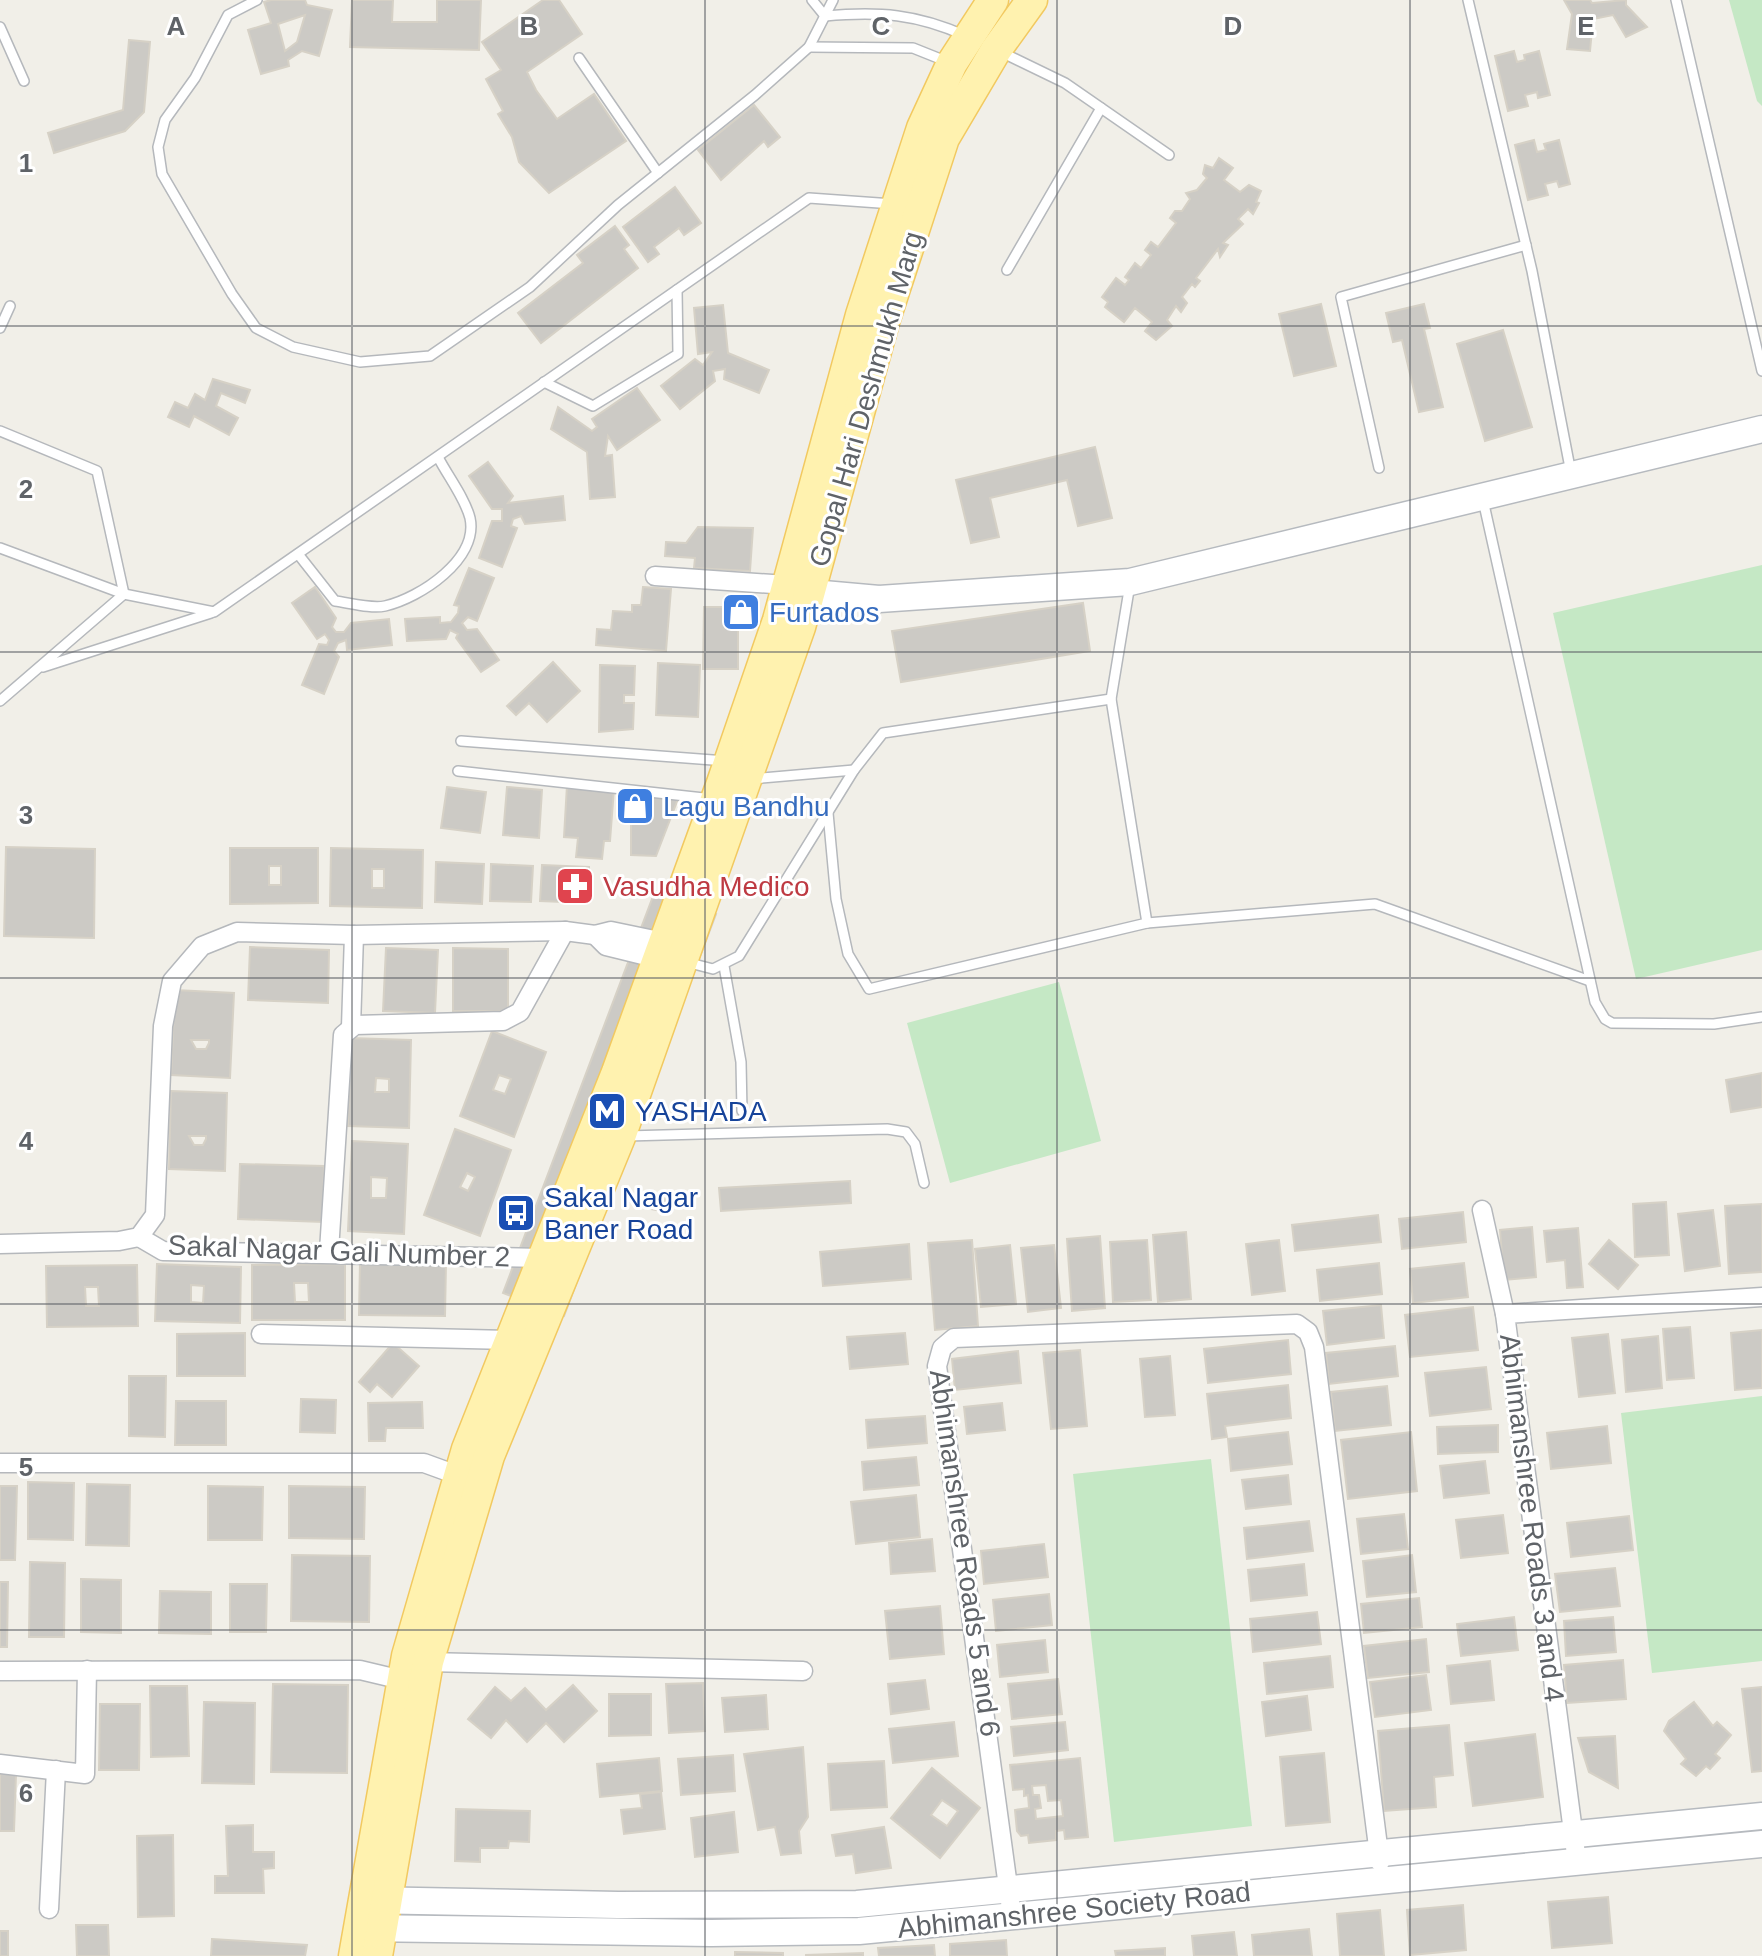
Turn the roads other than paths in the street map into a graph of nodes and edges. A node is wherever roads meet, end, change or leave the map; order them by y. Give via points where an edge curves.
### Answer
1 (257, 0) edge
2 (812, 0) edge
3 (833, 0) edge
4 (993, 0) edge
5 (1032, 0) edge
6 (1468, 0) edge
7 (1676, 0) edge
8 (825, 16) junction
9 (0, 27) edge
10 (968, 37) junction
11 (809, 47) junction
12 (579, 58) dead end
13 (989, 62) junction
14 (952, 63) junction
15 (24, 81) dead end
16 (1101, 108) junction
17 (1169, 155) dead end
18 (658, 173) junction
19 (896, 204) junction
20 (1526, 245) junction
21 (1007, 270) dead end
22 (677, 290) junction
23 (10, 306) dead end
24 (0, 328) edge
25 (1762, 371) edge
26 (544, 382) junction
27 (1762, 429) edge
28 (0, 431) edge
29 (438, 457) junction
30 (1379, 468) dead end
31 (1571, 475) junction
32 (1482, 497) junction
33 (0, 548) edge
34 (298, 554) junction
35 (655, 576) dead end
36 (1130, 582) junction
37 (800, 589) junction
38 (124, 594) junction
39 (214, 612) junction
40 (37, 669) junction
41 (1111, 699) junction
42 (0, 701) edge
43 (461, 741) dead end
44 (738, 770) junction
45 (854, 770) junction
46 (458, 771) dead end
47 (716, 799) junction
48 (828, 813) junction
49 (1147, 923) junction
50 (565, 931) junction
51 (354, 935) junction
52 (669, 954) junction
53 (724, 966) junction
54 (1590, 981) junction
55 (1762, 1017) edge
56 (351, 1027) junction
57 (742, 1111) dead end
58 (620, 1137) junction
59 (924, 1183) dead end
60 (1482, 1210) dead end
61 (139, 1237) junction
62 (0, 1244) edge
63 (329, 1251) junction
64 (542, 1258) junction
65 (1762, 1297) edge
66 (1505, 1314) junction
67 (261, 1334) dead end
68 (509, 1340) junction
69 (0, 1463) edge
70 (470, 1480) junction
71 (428, 1662) junction
72 (87, 1670) junction
73 (0, 1671) edge
74 (803, 1671) dead end
75 (402, 1680) junction
76 (0, 1764) edge
77 (56, 1770) junction
78 (1762, 1816) edge
79 (1573, 1835) junction
80 (1762, 1844) edge
81 (1379, 1853) junction
82 (1577, 1862) junction
83 (1381, 1881) junction
84 (1009, 1889) junction
85 (49, 1909) dead end
86 (1012, 1916) junction
87 (371, 1929) edge

1 - 18 lane via 228,15 195,78 165,120 158,147 162,174 232,294 256,328 293,347 360,362 430,356 530,287
2 - 8 lane
3 - 8 lane
4 - 10 main road, Gopal Hari Deshmukh Marg
5 - 13 main road, Gopal Hari Deshmukh Marg
6 - 20 lane
7 - 25 lane
8 - 10 lane via 877,12 928,19
8 - 11 lane
9 - 15 lane
10 - 13 lane
10 - 14 main road, Gopal Hari Deshmukh Marg
11 - 14 lane via 913,48
11 - 18 lane
12 - 18 lane
13 - 14 lane
13 - 16 lane via 1065,83
13 - 37 main road, Gopal Hari Deshmukh Marg via 944,138
14 - 19 main road, Gopal Hari Deshmukh Marg
16 - 17 lane
16 - 21 lane
19 - 22 lane via 809,198
19 - 37 main road, Gopal Hari Deshmukh Marg
20 - 30 lane via 1341,297
20 - 31 lane
22 - 26 lane
22 - 26 lane via 678,354 593,406
23 - 24 lane
26 - 29 lane
27 - 31 street
28 - 38 lane via 97,471
29 - 34 lane
29 - 34 lane via 470,518 469,544 443,575 384,607 335,601
31 - 32 street
32 - 36 street
32 - 54 lane
33 - 38 lane
34 - 39 lane
35 - 37 street
36 - 37 street via 879,599
36 - 41 lane
37 - 44 main road, Gopal Hari Deshmukh Marg
38 - 39 lane
38 - 40 lane
39 - 40 lane
40 - 42 lane
41 - 45 lane via 883,733
41 - 49 lane
43 - 44 lane
44 - 45 lane
44 - 47 main road, Gopal Hari Deshmukh Marg
44 - 52 main road, Gopal Hari Deshmukh Marg
45 - 48 lane
46 - 47 lane
47 - 52 main road, Gopal Hari Deshmukh Marg
48 - 49 lane via 834,887 848,954 869,989
48 - 53 lane via 739,956
49 - 54 lane via 1375,904
50 - 51 street
50 - 52 street via 595,935 606,946
50 - 56 street via 512,1018
51 - 56 street
51 - 61 street via 237,932 202,946 172,981 163,1026 155,1215
52 - 53 lane via 713,969
52 - 58 main road, Gopal Hari Deshmukh Marg
52 - 64 main road, Gopal Hari Deshmukh Marg
53 - 57 lane via 741,1062
54 - 55 lane via 1595,1002 1612,1023 1714,1024
56 - 63 street via 341,1041
58 - 59 lane via 887,1129 906,1132 915,1144
58 - 70 main road, Gopal Hari Deshmukh Marg via 506,1409
60 - 66 street
61 - 62 street
61 - 63 street, Sakal Nagar Gali Number 2 via 163,1251
63 - 64 street, Sakal Nagar Gali Number 2
64 - 68 main road, Gopal Hari Deshmukh Marg
65 - 66 street, Abhimanshree Roads 3 and 4
66 - 79 street, Abhimanshree Roads 3 and 4
67 - 68 street
68 - 70 main road, Gopal Hari Deshmukh Marg
69 - 70 street via 424,1463
70 - 71 main road, Gopal Hari Deshmukh Marg
70 - 75 main road, Gopal Hari Deshmukh Marg
71 - 74 street
71 - 87 main road, Gopal Hari Deshmukh Marg
72 - 73 street
72 - 75 street via 360,1670
72 - 77 street via 85,1774
75 - 87 main road, Gopal Hari Deshmukh Marg
76 - 77 street
77 - 85 street
78 - 79 street, Abhimanshree Society Road
79 - 81 street, Abhimanshree Society Road
79 - 82 street, Abhimanshree Roads 3 and 4
80 - 82 street, Abhimanshree Society Road
81 - 83 street
81 - 84 street, Abhimanshree Society Road
81 - 84 street, Abhimanshree Roads 5 and 6 via 1308,1332 1297,1324 954,1338 942,1348 937,1366
82 - 83 street, Abhimanshree Society Road
83 - 86 street, Abhimanshree Society Road
84 - 86 street
84 - 87 street, Abhimanshree Society Road
86 - 87 street, Abhimanshree Society Road via 859,1931

